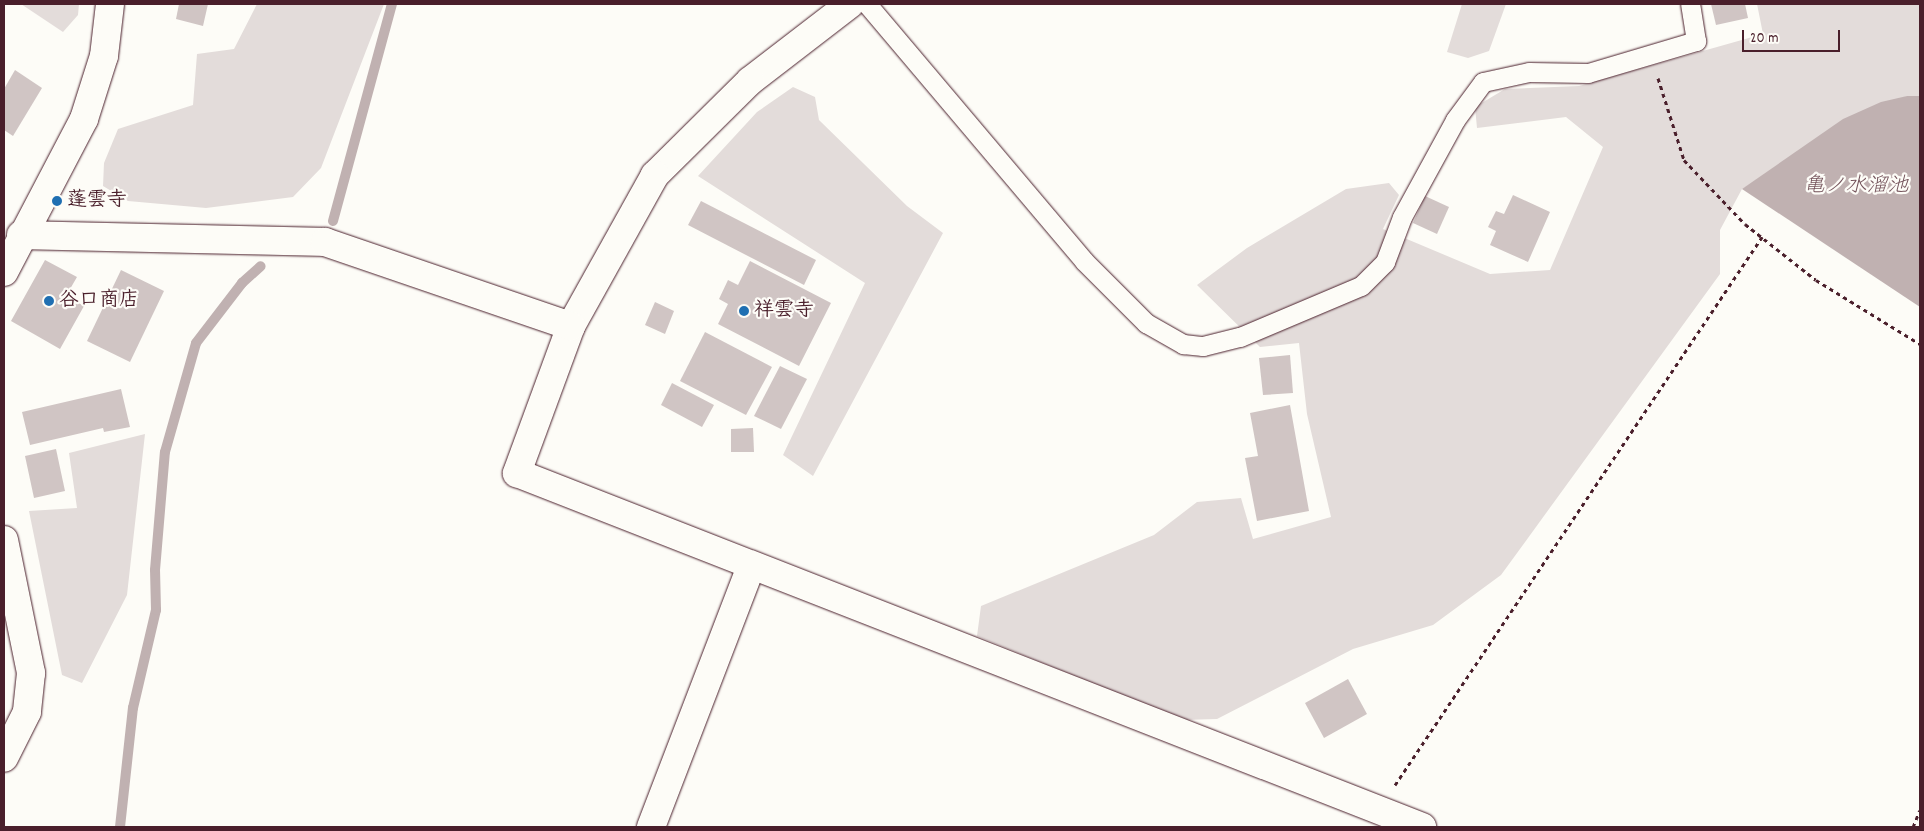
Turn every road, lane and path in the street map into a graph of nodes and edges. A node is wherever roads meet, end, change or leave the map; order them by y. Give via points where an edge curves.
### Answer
1 (110, 4) edge
2 (850, 4) edge
3 (866, 4) edge
4 (1690, 4) edge
5 (1651, 55) junction
6 (21, 235) junction
7 (1762, 237) junction
8 (4, 272) edge
9 (571, 326) junction
10 (1920, 344) edge
11 (4, 540) edge
12 (751, 567) junction
13 (4, 758) edge
14 (1378, 810) junction
15 (1920, 810) edge
16 (651, 827) edge
17 (1422, 827) edge
18 (1913, 827) edge

1 - 6 street via 104,56 84,119
2 - 9 street via 750,81 655,175
3 - 5 lane via 1084,261 1146,323 1183,344 1203,346 1240,337 1361,286 1385,262 1402,216 1455,120 1483,82 1529,72 1588,73
4 - 5 lane via 1696,41
5 - 7 path via 1684,160
6 - 8 street
6 - 9 street via 325,242
7 - 10 path via 1816,280
7 - 14 path
9 - 12 street via 517,472
11 - 13 street via 31,673 27,712
12 - 14 street
12 - 16 street
14 - 17 street
15 - 18 path

